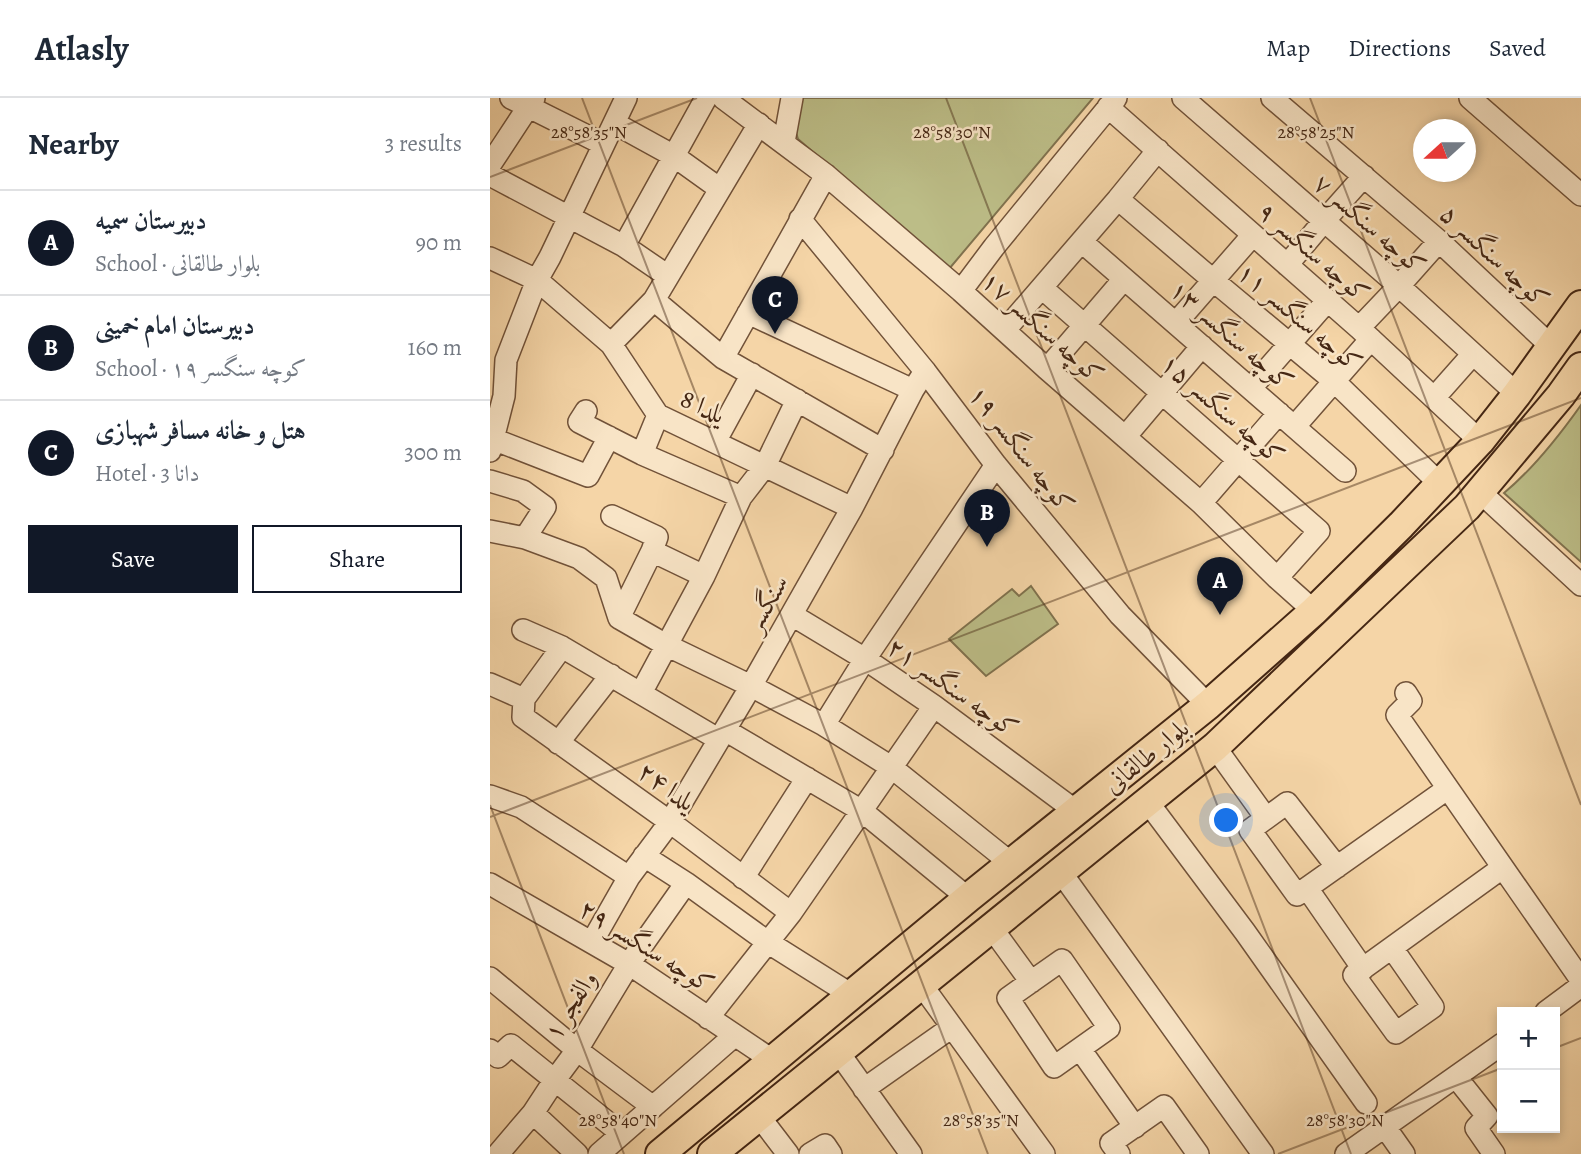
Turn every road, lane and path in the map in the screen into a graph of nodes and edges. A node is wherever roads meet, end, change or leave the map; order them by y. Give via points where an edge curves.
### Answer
1 (626, 98) edge
2 (706, 98) edge
3 (723, 98) edge
4 (792, 98) edge
5 (1183, 98) edge
6 (1272, 98) edge
7 (1470, 98) edge
8 (524, 101) edge
9 (1112, 103) edge
10 (614, 123) junction
11 (759, 124) junction
12 (784, 142) junction
13 (603, 144) junction
14 (1158, 150) junction
15 (674, 156) junction
16 (492, 162) edge
17 (826, 174) junction
18 (1364, 176) junction
19 (720, 189) junction
20 (1581, 195) edge
21 (1118, 200) junction
22 (568, 217) junction
23 (800, 219) junction
24 (1324, 221) junction
25 (1252, 236) junction
26 (1439, 241) junction
27 (1082, 242) junction
28 (624, 246) junction
29 (490, 258) edge
30 (1287, 265) junction
31 (668, 276) junction
32 (1124, 279) junction
33 (537, 281) junction
34 (1214, 281) junction
35 (1399, 286) junction
36 (1042, 288) junction
37 (961, 291) junction
38 (654, 300) junction
39 (1328, 300) junction
40 (1581, 305) edge
41 (748, 313) junction
42 (1176, 323) junction
43 (1085, 325) junction
44 (1005, 330) junction
45 (1365, 334) junction
46 (611, 344) junction
47 (1290, 344) junction
48 (1202, 346) junction
49 (1552, 347) junction
50 (1473, 354) junction
51 (723, 358) junction
52 (1581, 368) edge
53 (1047, 369) junction
54 (925, 370) junction
55 (752, 374) junction
56 (1334, 381) junction
57 (1251, 388) junction
58 (913, 390) junction
59 (1163, 392) junction
60 (1517, 394) junction
61 (1434, 398) junction
62 (797, 400) junction
63 (586, 411) dead end
64 (658, 415) junction
65 (1287, 419) junction
66 (609, 437) junction
67 (1125, 437) junction
68 (1480, 440) junction
69 (715, 442) junction
70 (492, 445) edge
71 (883, 450) junction
72 (642, 454) junction
73 (1239, 460) junction
74 (996, 465) junction
75 (765, 466) junction
76 (1345, 471) dead end
77 (490, 481) edge
78 (1440, 484) junction
79 (741, 497) junction
80 (1474, 500) junction
81 (1201, 503) junction
82 (852, 508) junction
83 (612, 516) dead end
84 (490, 531) edge
85 (525, 538) junction
86 (652, 551) junction
87 (704, 576) junction
88 (1277, 578) junction
89 (1581, 586) edge
90 (1314, 611) junction
91 (792, 615) junction
92 (619, 618) junction
93 (523, 630) dead end
94 (666, 645) junction
95 (562, 647) junction
96 (865, 659) junction
97 (611, 676) junction
98 (490, 684) edge
99 (751, 686) junction
100 (641, 693) junction
101 (1406, 693) dead end
102 (524, 699) junction
103 (1208, 705) junction
104 (934, 706) junction
105 (824, 725) junction
106 (722, 734) junction
107 (558, 743) junction
108 (1215, 747) junction
109 (891, 766) junction
110 (807, 778) junction
111 (1447, 789) junction
112 (1147, 801) junction
113 (493, 803) edge
114 (862, 811) junction
115 (1077, 812) junction
116 (1266, 818) junction
117 (670, 822) junction
118 (644, 856) junction
119 (1012, 864) junction
120 (1337, 867) junction
121 (1502, 868) junction
122 (1060, 871) junction
123 (629, 877) junction
124 (743, 877) junction
125 (687, 883) junction
126 (1312, 885) junction
127 (495, 886) edge
128 (968, 898) junction
129 (490, 908) edge
130 (791, 913) junction
131 (991, 927) junction
132 (592, 942) junction
133 (769, 943) junction
134 (629, 964) junction
135 (490, 978) edge
136 (1581, 980) edge
137 (1031, 982) junction
138 (921, 984) junction
139 (1581, 986) edge
140 (850, 995) junction
141 (1553, 1007) edge
142 (708, 1018) junction
143 (952, 1027) junction
144 (734, 1036) junction
145 (1497, 1048) edge
146 (1080, 1049) junction
147 (490, 1050) edge
148 (577, 1050) junction
149 (839, 1053) junction
150 (772, 1060) junction
151 (1455, 1077) junction
152 (554, 1081) junction
153 (864, 1089) junction
154 (1366, 1103) dead end
155 (653, 1107) junction
156 (533, 1114) junction
157 (759, 1116) junction
158 (1135, 1127) junction
159 (1385, 1127) junction
160 (622, 1135) junction
161 (498, 1154) edge
162 (577, 1154) edge
163 (599, 1154) edge
164 (660, 1154) edge
165 (712, 1154) edge
166 (788, 1154) edge
167 (810, 1154) edge
168 (831, 1154) edge
169 (911, 1154) edge
170 (1044, 1154) edge
171 (1119, 1154) edge
172 (1198, 1154) edge
173 (1263, 1154) edge
174 (1346, 1154) edge
175 (1404, 1154) edge
176 (1494, 1154) edge

1 - 10 street
2 - 15 street
3 - 11 street, کوچه سنگسر ۱۷
4 - 12 street
5 - 24 street, کوچه سنگسر ۷
6 - 18 street, کوچه سنگسر ۵
7 - 20 street
8 - 13 street
8 - 16 street
9 - 14 street, کوچه سنگسر ۹
9 - 37 street
10 - 13 street
10 - 15 street
11 - 12 street, کوچه سنگسر ۱۷
11 - 19 street
12 - 17 street, کوچه سنگسر ۱۷
13 - 22 street
14 - 21 street
14 - 25 street, کوچه سنگسر ۹
15 - 19 street
15 - 28 street
16 - 22 street
17 - 23 street
17 - 37 street, کوچه سنگسر ۱۷
18 - 24 street
18 - 26 street, کوچه سنگسر ۵
19 - 31 street
21 - 27 street
21 - 34 street, کوچه سنگسر ۱۱
22 - 28 street
22 - 33 street
23 - 41 street
23 - 54 street, کوچه سنگسر ۱۹
24 - 30 street
24 - 35 street, کوچه سنگسر ۷
25 - 30 street, کوچه سنگسر ۹
25 - 34 street
26 - 35 street
26 - 49 street, کوچه سنگسر ۵
27 - 32 street, کوچه سنگسر ۱۳
27 - 36 street
28 - 31 street
29 - 33 street, یلدا 8
30 - 39 street, کوچه سنگسر ۹
31 - 38 street
32 - 42 street, کوچه سنگسر ۱۳
32 - 43 street
33 - 46 street, یلدا 8
33 - 70 street via 506,360 504,396
34 - 42 street
34 - 47 street, کوچه سنگسر ۱۱
35 - 45 street
35 - 50 street, کوچه سنگسر ۷
36 - 43 street, کوچه سنگسر ۱۵
36 - 44 street
37 - 44 street, کوچه سنگسر ۱۷
38 - 46 street
38 - 51 street
39 - 45 street, کوچه سنگسر ۹
39 - 47 street
40 - 49 main road, بلوار طالقانی
41 - 51 street
41 - 58 street
42 - 48 street, کوچه سنگسر ۱۳
43 - 53 street
43 - 59 street, کوچه سنگسر ۱۵
44 - 53 street, کوچه سنگسر ۱۷
45 - 56 street
45 - 61 street, کوچه سنگسر ۹
46 - 64 street, یلدا 8
47 - 56 street, کوچه سنگسر ۱۱
47 - 57 street
48 - 57 street, کوچه سنگسر ۱۳
48 - 59 street
49 - 60 main road, بلوار طالقانی
50 - 60 street, کوچه سنگسر ۷
50 - 61 street
51 - 55 street
52 - 80 main road, بلوار طالقانی
53 - 67 street, کوچه سنگسر ۱۷
54 - 58 street, سنگسر
54 - 74 street, کوچه سنگسر ۱۹
55 - 62 street
55 - 69 street
56 - 65 street
56 - 78 street, کوچه سنگسر ۱۱
57 - 65 street, کوچه سنگسر ۱۳
58 - 71 street, سنگسر
59 - 67 street
59 - 73 street, کوچه سنگسر ۱۵
60 - 68 main road, بلوار طالقانی
61 - 68 street, کوچه سنگسر ۹
62 - 71 street
62 - 75 street
63 - 66 street via 579,422
64 - 69 street, یلدا 8
64 - 72 street
65 - 73 street
65 - 76 street, کوچه سنگسر ۱۳
66 - 70 street via 588,475
66 - 72 street
67 - 81 street, کوچه سنگسر ۱۷
68 - 78 main road, بلوار طالقانی
69 - 75 street, یلدا 8
71 - 82 street, سنگسر
72 - 79 street
73 - 81 street
73 - 88 street, کوچه سنگسر ۱۵ via 1319,531
74 - 96 street
74 - 103 street, کوچه سنگسر ۱۹ via 1120,615
75 - 79 street
75 - 82 street, یلدا 8
77 - 85 street via 523,491 545,507
78 - 80 main road
78 - 90 main road, بلوار طالقانی
79 - 87 street
80 - 89 street
80 - 108 main road, بلوار طالقانی
81 - 88 street, کوچه سنگسر ۱۷
82 - 91 street, سنگسر
83 - 86 street via 657,537
84 - 85 street
85 - 92 street via 579,558 606,578
86 - 87 street
86 - 92 street
87 - 94 street
88 - 90 street, کوچه سنگسر ۱۷
90 - 103 main road, بلوار طالقانی
91 - 96 street, کوچه سنگسر ۲۱
91 - 99 street, سنگسر
92 - 94 street
93 - 95 street
94 - 99 street
94 - 100 street
95 - 97 street
95 - 102 street
96 - 104 street, کوچه سنگسر ۲۱
96 - 105 street
97 - 100 street
97 - 107 street
98 - 102 street
99 - 105 street
99 - 106 street, سنگسر
100 - 106 street
101 - 111 street via 1411,701 1397,715
102 - 107 street, یلدا ۲۴ via 523,717
103 - 115 main road, بلوار طالقانی
104 - 109 street
104 - 115 street, کوچه سنگسر ۲۱
105 - 109 street
106 - 110 street
106 - 117 street, سنگسر
107 - 117 street, یلدا ۲۴
108 - 112 main road, بلوار طالقانی
108 - 116 street
109 - 114 street
109 - 119 street
110 - 114 street
110 - 124 street
111 - 120 street
111 - 121 street
112 - 122 main road, بلوار طالقانی
112 - 154 street
113 - 123 street via 521,807
114 - 128 street
114 - 130 street
115 - 119 main road, بلوار طالقانی
116 - 120 street via 1287,803
116 - 126 street via 1250,830 1297,895
117 - 118 street, سنگسر
117 - 124 street, یلدا ۲۴
118 - 123 street, سنگسر
118 - 125 street
119 - 128 main road, بلوار طالقانی
120 - 126 street
121 - 126 street via 1376,959 1342,928
121 - 136 street
122 - 131 main road, بلوار طالقانی
122 - 173 street
123 - 132 street, سنگسر
124 - 130 street, یلدا ۲۴
125 - 133 street
125 - 134 street, والفجر ۱
127 - 129 street
127 - 132 street, کوچه سنگسر ۲۹
128 - 140 main road, بلوار طالقانی
130 - 133 street
131 - 137 street
131 - 138 main road, بلوار طالقانی
132 - 134 street, کوچه سنگسر ۲۹
133 - 140 street
133 - 142 street
134 - 142 street, کوچه سنگسر ۲۹
134 - 148 street, والفجر ۱
135 - 148 street
137 - 146 street via 1008,998 1054,1067
137 - 146 street via 1062,960 1109,1028
138 - 143 street
138 - 149 main road, بلوار طالقانی
139 - 141 street
140 - 150 main road, بلوار طالقانی
142 - 144 street, کوچه سنگسر ۲۹
143 - 153 street
143 - 170 street
144 - 150 street, کوچه سنگسر ۲۹
144 - 155 street
145 - 151 street
146 - 158 street
147 - 152 street via 498,1057 511,1045
148 - 152 street, والفجر ۱
148 - 155 street
149 - 153 street
149 - 157 main road, بلوار طالقانی
150 - 164 main road, بلوار طالقانی
151 - 159 street
151 - 176 street via 1487,1116 1476,1128
152 - 156 street, والفجر ۱
152 - 160 street
153 - 169 street
155 - 160 street
156 - 161 street, والفجر ۱
156 - 162 street
157 - 165 main road, بلوار طالقانی
157 - 166 street
158 - 171 street via 1111,1143
158 - 172 street via 1164,1106
159 - 174 street
159 - 175 street
160 - 163 street
167 - 168 street via 825,1145

